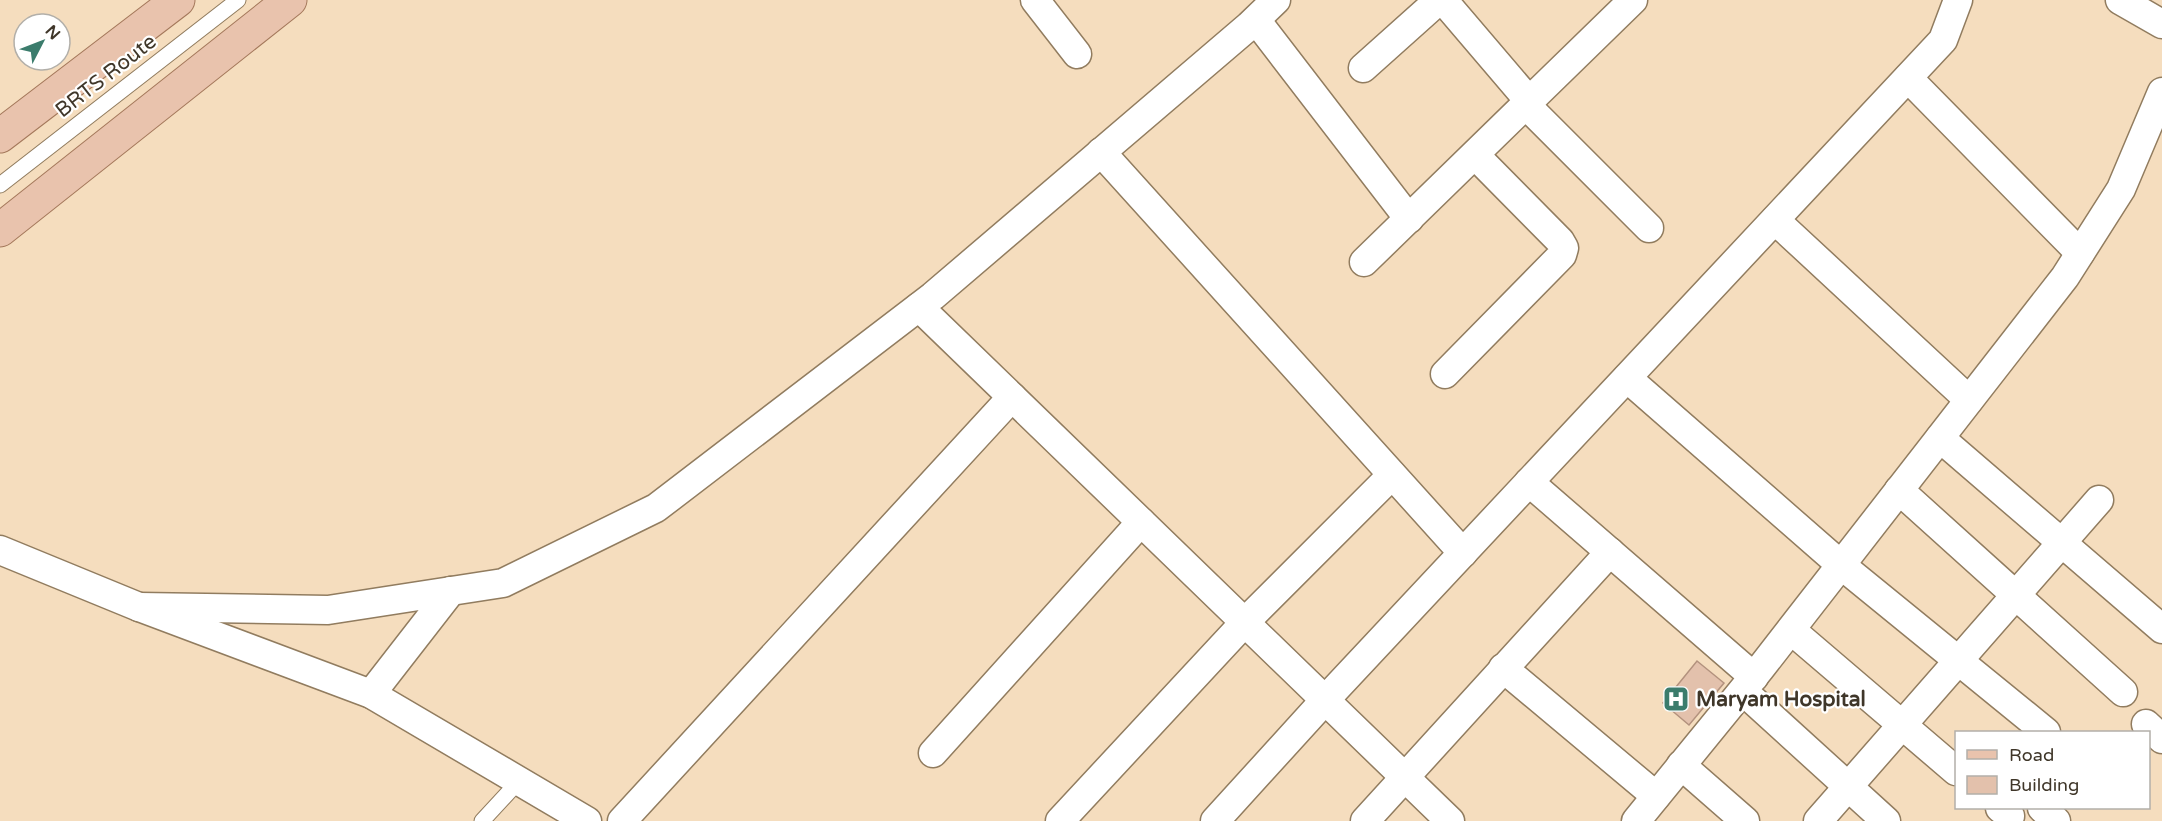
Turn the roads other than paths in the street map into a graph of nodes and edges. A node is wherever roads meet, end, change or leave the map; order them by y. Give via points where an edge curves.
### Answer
1 (238, 0) edge
2 (290, 0) edge
3 (1035, 0) edge
4 (1276, 0) edge
5 (1441, 0) edge
6 (1633, 0) edge
7 (1958, 0) edge
8 (2120, 0) edge
9 (168, 2) edge
10 (1256, 20) junction
11 (2162, 24) edge
12 (1077, 54) dead end
13 (1363, 68) dead end
14 (1908, 78) junction
15 (2162, 92) edge
16 (1528, 103) junction
17 (2155, 128) edge
18 (0, 136) edge
19 (1101, 152) junction
20 (1474, 155) junction
21 (0, 185) edge
22 (1409, 219) junction
23 (1775, 220) junction
24 (1649, 228) dead end
25 (0, 230) edge
26 (2080, 253) junction
27 (1364, 262) dead end
28 (919, 307) junction
29 (1445, 374) dead end
30 (1627, 378) junction
31 (1012, 397) junction
32 (1969, 400) junction
33 (1940, 438) junction
34 (1392, 475) junction
35 (1529, 482) junction
36 (1899, 490) junction
37 (2099, 500) dead end
38 (1141, 522) junction
39 (2063, 543) junction
40 (0, 550) edge
41 (1610, 552) junction
42 (1463, 553) junction
43 (1841, 565) junction
44 (451, 591) junction
45 (2017, 596) junction
46 (139, 607) junction
47 (1245, 622) junction
48 (2162, 629) edge
49 (1791, 630) junction
50 (1958, 662) junction
51 (1503, 668) junction
52 (1748, 684) junction
53 (2123, 692) dead end
54 (371, 694) junction
55 (1325, 700) junction
56 (1901, 724) junction
57 (2045, 731) edge
58 (933, 753) dead end
59 (1681, 765) junction
60 (1955, 770) edge
61 (1404, 777) junction
62 (519, 781) junction
63 (1849, 785) junction
64 (1656, 796) junction
65 (2044, 809) edge
66 (482, 821) edge
67 (587, 821) edge
68 (622, 821) edge
69 (1060, 821) edge
70 (1215, 821) edge
71 (1365, 821) edge
72 (1450, 821) edge
73 (1636, 821) edge
74 (1744, 821) edge
75 (1818, 821) edge
76 (1886, 821) edge
77 (2056, 821) edge

1 - 21 lane, BRTS Route
2 - 25 main road
3 - 12 street
4 - 10 street
5 - 13 street
5 - 16 street
6 - 16 street
7 - 14 street via 1943,40
8 - 11 street
9 - 18 main road
10 - 19 street
10 - 22 street
14 - 23 street
14 - 26 street
15 - 17 street
16 - 20 street
16 - 24 street
17 - 26 street
19 - 28 street
19 - 34 street
20 - 22 street
20 - 29 street via 1564,248 1562,255
22 - 27 street
23 - 30 street
23 - 32 street
26 - 32 street
28 - 31 street
28 - 44 street via 656,508 502,583
30 - 35 street
30 - 43 street
31 - 38 street
31 - 68 street
32 - 33 street
33 - 36 street
33 - 39 street
34 - 42 street
34 - 47 street
35 - 41 street
35 - 42 street
36 - 43 street
36 - 45 street
37 - 39 street
38 - 47 street
38 - 58 street
39 - 45 street
39 - 48 street
40 - 46 street
41 - 51 street
41 - 52 street
42 - 55 street
43 - 49 street
43 - 50 street
44 - 46 street via 328,610
44 - 54 street
45 - 50 street
45 - 53 street
46 - 54 street
47 - 55 street
47 - 69 street
49 - 52 street
49 - 56 street
50 - 56 street
50 - 57 street
51 - 61 street
51 - 64 street
52 - 59 street
52 - 63 street
54 - 62 street
55 - 61 street
55 - 70 street
56 - 60 street
56 - 63 street
59 - 64 street
59 - 74 street
61 - 71 street
61 - 72 street
62 - 66 lane
62 - 67 street
63 - 75 street
63 - 76 street
64 - 73 street
65 - 77 street

